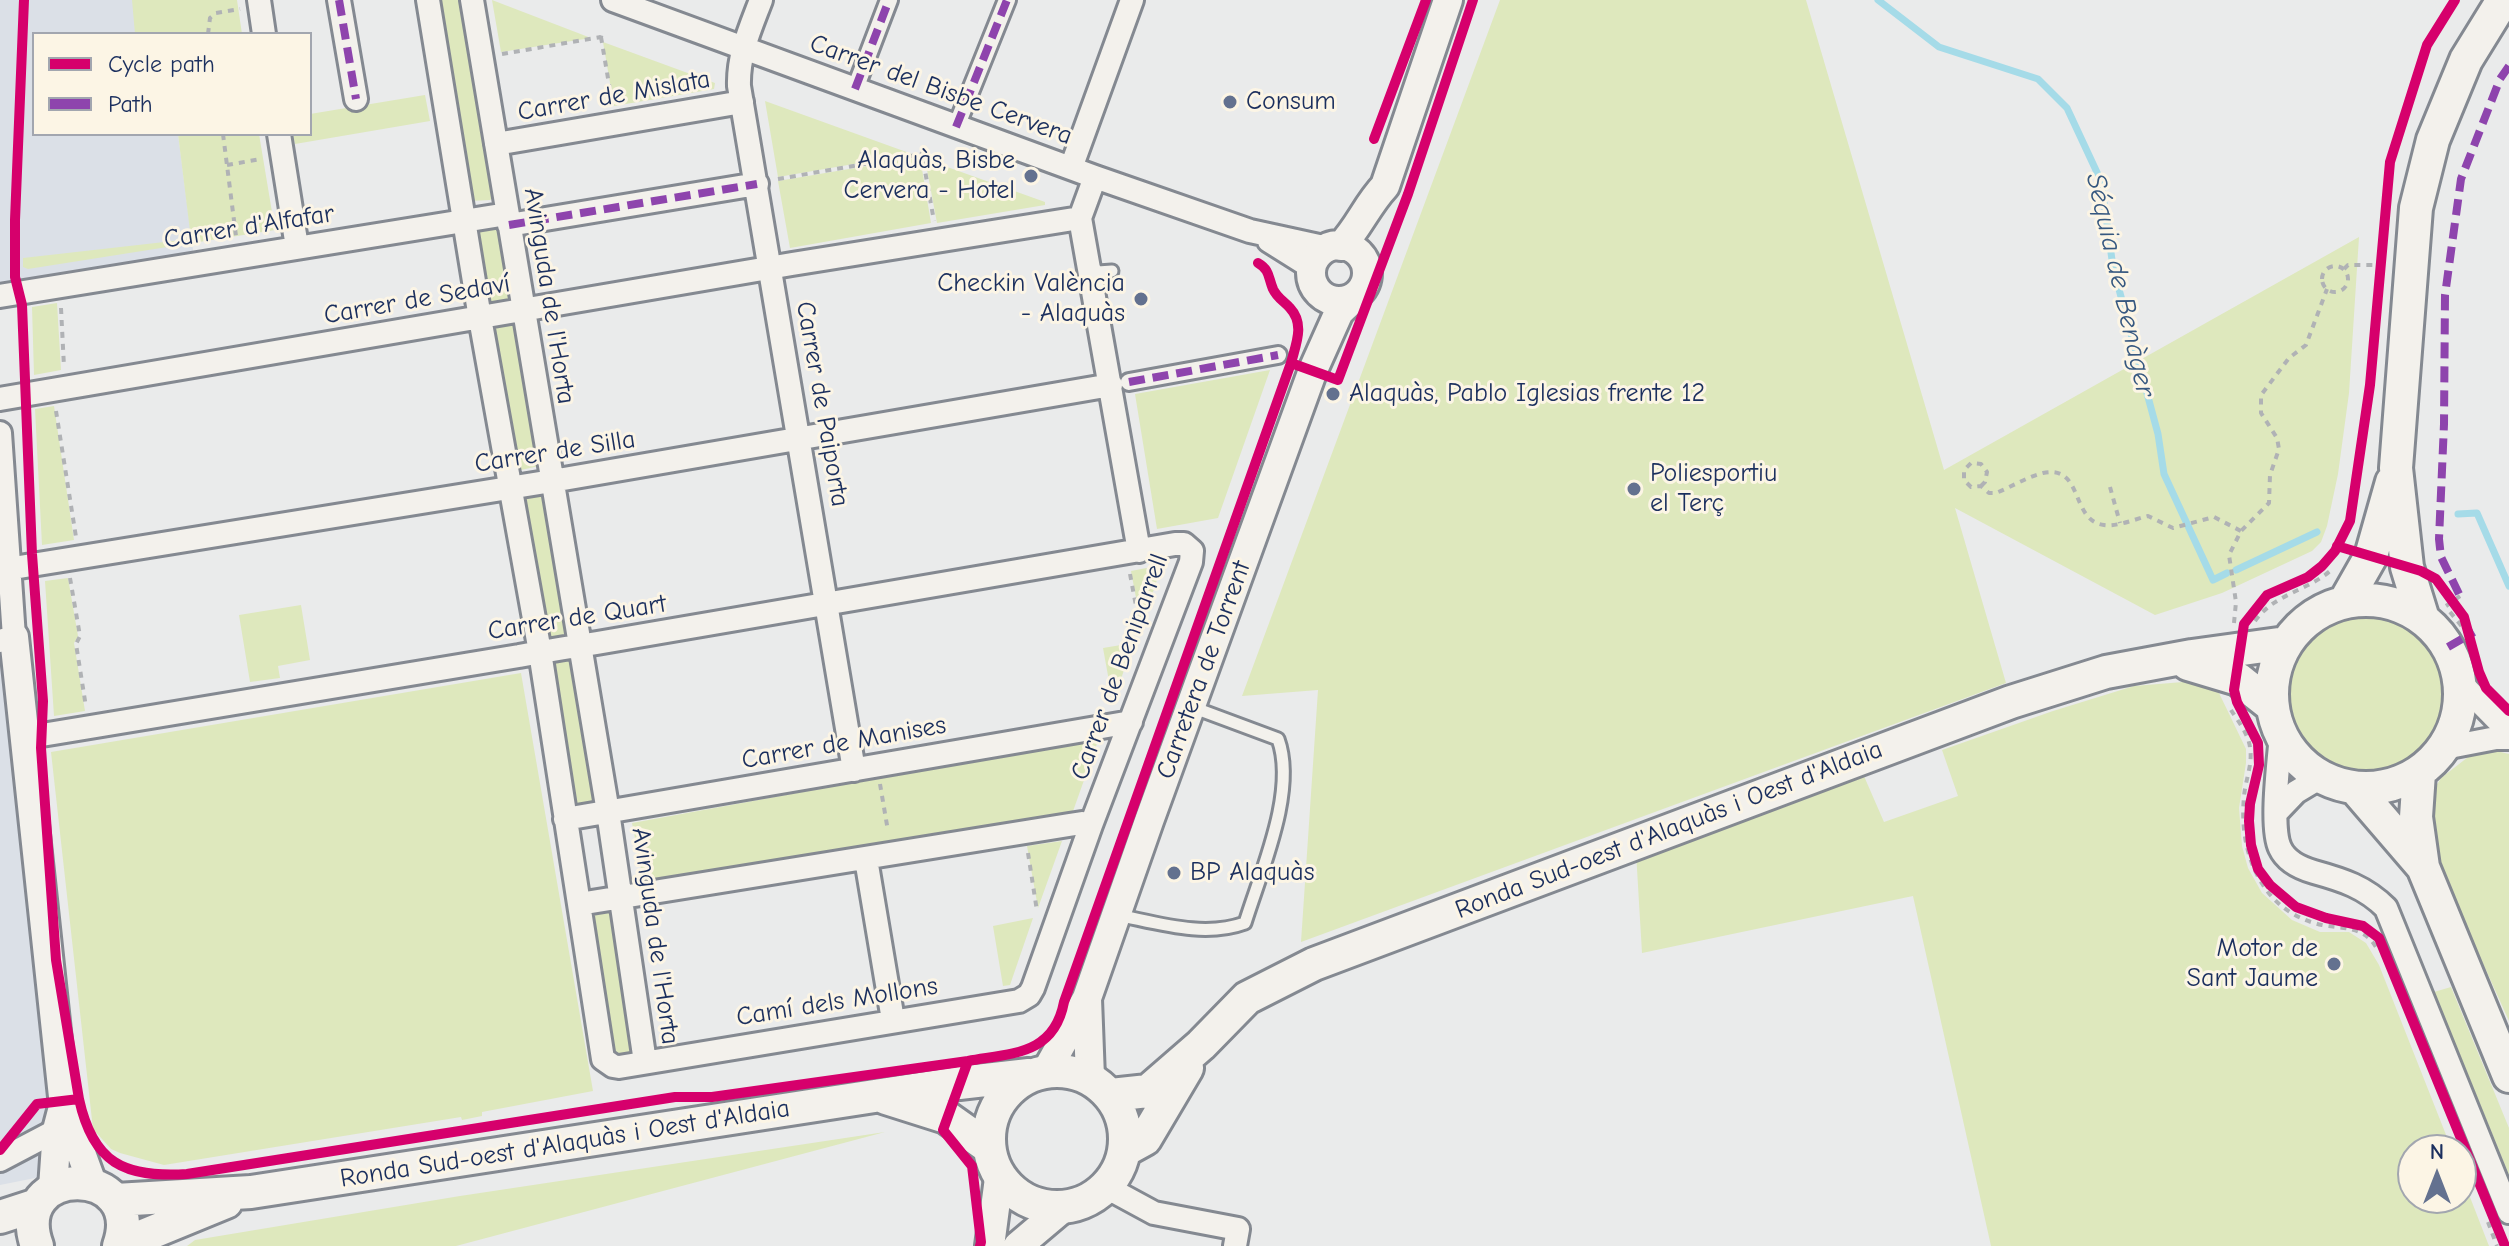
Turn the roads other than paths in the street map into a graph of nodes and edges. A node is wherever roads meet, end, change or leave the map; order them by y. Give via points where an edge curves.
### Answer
1 (339, 0) edge
2 (428, 0) edge
3 (472, 0) edge
4 (613, 0) edge
5 (761, 0) edge
6 (889, 0) edge
7 (1007, 0) edge
8 (1132, 0) edge
9 (1448, 0) edge
10 (2503, 0) edge
11 (251, 4) edge
12 (263, 32) edge
13 (743, 47) junction
14 (855, 89) junction
15 (356, 99) dead end
16 (742, 102) junction
17 (956, 127) junction
18 (279, 136) edge
19 (496, 144) junction
20 (1071, 168) junction
21 (1095, 177) junction
22 (765, 182) junction
23 (1385, 186) junction
24 (1080, 218) junction
25 (508, 219) junction
26 (465, 221) junction
27 (297, 247) junction
28 (1327, 254) junction
29 (1088, 257) junction
30 (771, 268) junction
31 (1112, 271) dead end
32 (1362, 283) junction
33 (0, 296) edge
34 (1326, 298) junction
35 (523, 310) junction
36 (480, 318) junction
37 (1327, 344) junction
38 (1278, 355) dead end
39 (1120, 384) junction
40 (0, 399) edge
41 (0, 433) edge
42 (800, 438) junction
43 (2396, 468) junction
44 (552, 481) junction
45 (510, 488) junction
46 (1134, 559) junction
47 (7, 569) junction
48 (2346, 600) junction
49 (827, 605) junction
50 (2446, 606) junction
51 (7, 639) edge
52 (2286, 643) junction
53 (580, 646) junction
54 (540, 652) junction
55 (2239, 664) junction
56 (2460, 682) junction
57 (1192, 707) junction
58 (2276, 721) junction
59 (1131, 722) junction
60 (2509, 732) edge
61 (23, 738) junction
62 (2509, 738) edge
63 (2444, 748) junction
64 (854, 770) junction
65 (2419, 773) junction
66 (2321, 777) junction
67 (2356, 789) junction
68 (608, 812) junction
69 (2276, 813) junction
70 (565, 819) junction
71 (1091, 825) junction
72 (866, 859) junction
73 (2423, 867) junction
74 (621, 897) junction
75 (579, 904) junction
76 (1116, 915) junction
77 (1033, 988) joint
78 (1087, 998) junction
79 (893, 1020) junction
80 (1201, 1045) junction
81 (645, 1062) junction
82 (1038, 1072) junction
83 (2509, 1076) edge
84 (1100, 1086) junction
85 (879, 1096) junction
86 (60, 1118) junction
87 (987, 1146) junction
88 (1125, 1150) junction
89 (0, 1160) edge
90 (999, 1178) junction
91 (1106, 1187) junction
92 (104, 1192) junction
93 (251, 1192) junction
94 (45, 1197) junction
95 (1063, 1208) junction
96 (2500, 1211) edge
97 (0, 1217) edge
98 (120, 1245) edge
99 (37, 1246) edge
100 (990, 1246) edge
101 (1018, 1246) edge
102 (1235, 1246) edge

1 - 15 street
2 - 26 street, Avinguda de l'Horta
3 - 19 street, Avinguda de l'Horta
4 - 13 street, Carrer del Bisbe Cervera
5 - 13 street, Carrer de Paiporta
6 - 14 street
7 - 17 street
8 - 20 street
9 - 23 street
10 - 43 main road via 2466,60 2433,140 2416,208
11 - 12 street
13 - 14 street, Carrer del Bisbe Cervera
13 - 16 street, Carrer de Paiporta
14 - 17 street, Carrer del Bisbe Cervera
16 - 19 street, Carrer de Mislata
16 - 22 street, Carrer de Paiporta
17 - 20 street, Carrer del Bisbe Cervera
18 - 27 street
19 - 25 street, Avinguda de l'Horta
20 - 21 street, Carrer del Bisbe Cervera
21 - 24 street
21 - 28 street, Carrer del Bisbe Cervera
22 - 25 street, Carrer d'Alfafar
22 - 30 street, Carrer de Paiporta
23 - 28 street via 1364,211 1358,228
23 - 32 street via 1373,214
24 - 29 street, Carrer de Beniparrell
24 - 30 street, Carrer de Sedaví
25 - 26 street, Carrer d'Alfafar
25 - 35 street, Avinguda de l'Horta
26 - 27 street, Carrer d'Alfafar
26 - 36 street, Avinguda de l'Horta
27 - 33 street, Carrer d'Alfafar
28 - 32 street via 1355,249 1365,262
28 - 34 street via 1314,285
29 - 31 lane via 1098,272
29 - 39 street, Carrer de Beniparrell
30 - 35 street, Carrer de Sedaví
30 - 42 street, Carrer de Paiporta
32 - 34 street via 1342,301
32 - 37 street, Carretera de Torrent via 1339,312
34 - 37 street, Carretera de Torrent
35 - 36 street, Carrer de Sedaví
35 - 44 street, Avinguda de l'Horta
36 - 40 street, Carrer de Sedaví
36 - 45 street, Avinguda de l'Horta
37 - 57 street, Carretera de Torrent via 1313,370
38 - 39 street, Carrer de Silla
39 - 42 street, Carrer de Silla
39 - 46 street, Carrer de Beniparrell
41 - 47 street
42 - 44 street, Carrer de Silla
42 - 49 street, Carrer de Paiporta
43 - 48 main road via 2371,556
43 - 50 main road via 2407,567
44 - 45 street, Carrer de Silla
44 - 53 street, Avinguda de l'Horta
45 - 47 street, Carrer de Silla
45 - 54 street, Avinguda de l'Horta
46 - 49 street, Carrer de Quart
46 - 59 street, Carrer de Beniparrell via 1184,544 1192,556
47 - 51 street
48 - 50 main road
48 - 52 main road via 2303,624
49 - 53 street, Carrer de Quart
49 - 64 street, Carrer de Paiporta
50 - 56 main road via 2448,647
51 - 61 street
52 - 55 main road, Ronda Sud-oest d'Alaquàs i Oest d'Aldaia
52 - 58 main road via 2274,674
53 - 54 street, Carrer de Quart
53 - 68 street, Avinguda de l'Horta
54 - 61 street, Carrer de Quart
54 - 70 street, Avinguda de l'Horta
55 - 58 main road
55 - 80 main road, Ronda Sud-oest d'Alaquàs i Oest d'Aldaia via 2161,662 2106,672 2011,702 1314,964 1247,998
56 - 60 street
56 - 63 main road via 2458,717
57 - 76 street, Carretera de Torrent
57 - 76 lane via 1278,739 1283,751 1278,815 1245,923 1229,929 1187,929
58 - 66 main road via 2297,760
58 - 69 street
59 - 64 street, Carrer de Manises
59 - 71 street, Carrer de Beniparrell
61 - 86 street
62 - 63 street
63 - 65 main road
64 - 68 street, Carrer de Manises
65 - 67 main road via 2389,786
65 - 73 main road via 2416,817
66 - 67 main road
66 - 69 street
67 - 73 main road
68 - 70 street, Carrer de Manises
68 - 74 street, Avinguda de l'Horta
69 - 96 street via 2278,844 2285,857 2302,869 2351,883 2386,908
70 - 75 street, Avinguda de l'Horta
71 - 72 street
71 - 77 street, Carrer de Beniparrell
72 - 74 street
72 - 79 street
73 - 83 main road
74 - 75 street
74 - 81 street, Avinguda de l'Horta
75 - 81 street, Avinguda de l'Horta via 602,1055 619,1067
76 - 78 street, Carretera de Torrent
77 - 79 street, Camí dels Mollons via 1019,1001
78 - 82 street, Carretera de Torrent
78 - 84 street, Carretera de Torrent
79 - 81 street, Camí dels Mollons
80 - 84 main road, Ronda Sud-oest d'Alaquàs i Oest d'Aldaia via 1148,1091
80 - 88 main road, Ronda Sud-oest d'Alaquàs i Oest d'Aldaia via 1145,1139
82 - 84 main road via 1069,1070
82 - 85 main road, Ronda Sud-oest d'Alaquàs i Oest d'Aldaia
82 - 87 main road via 997,1104
84 - 88 main road via 1124,1121
85 - 87 main road, Ronda Sud-oest d'Alaquàs i Oest d'Aldaia via 946,1117
85 - 93 main road, Ronda Sud-oest d'Alaquàs i Oest d'Aldaia
86 - 89 street
86 - 92 street
86 - 94 street
87 - 90 main road
88 - 91 main road
90 - 95 main road via 1027,1202
90 - 100 street
91 - 95 main road
91 - 102 street via 1154,1213 1238,1229
92 - 93 main road, Ronda Sud-oest d'Alaquàs i Oest d'Aldaia
92 - 94 main road, Ronda Sud-oest d'Alaquàs i Oest d'Aldaia via 72,1181
92 - 98 main road via 124,1222
93 - 98 main road, Ronda Sud-oest d'Alaquàs i Oest d'Aldaia
94 - 97 main road
94 - 99 main road via 32,1230
95 - 101 street

